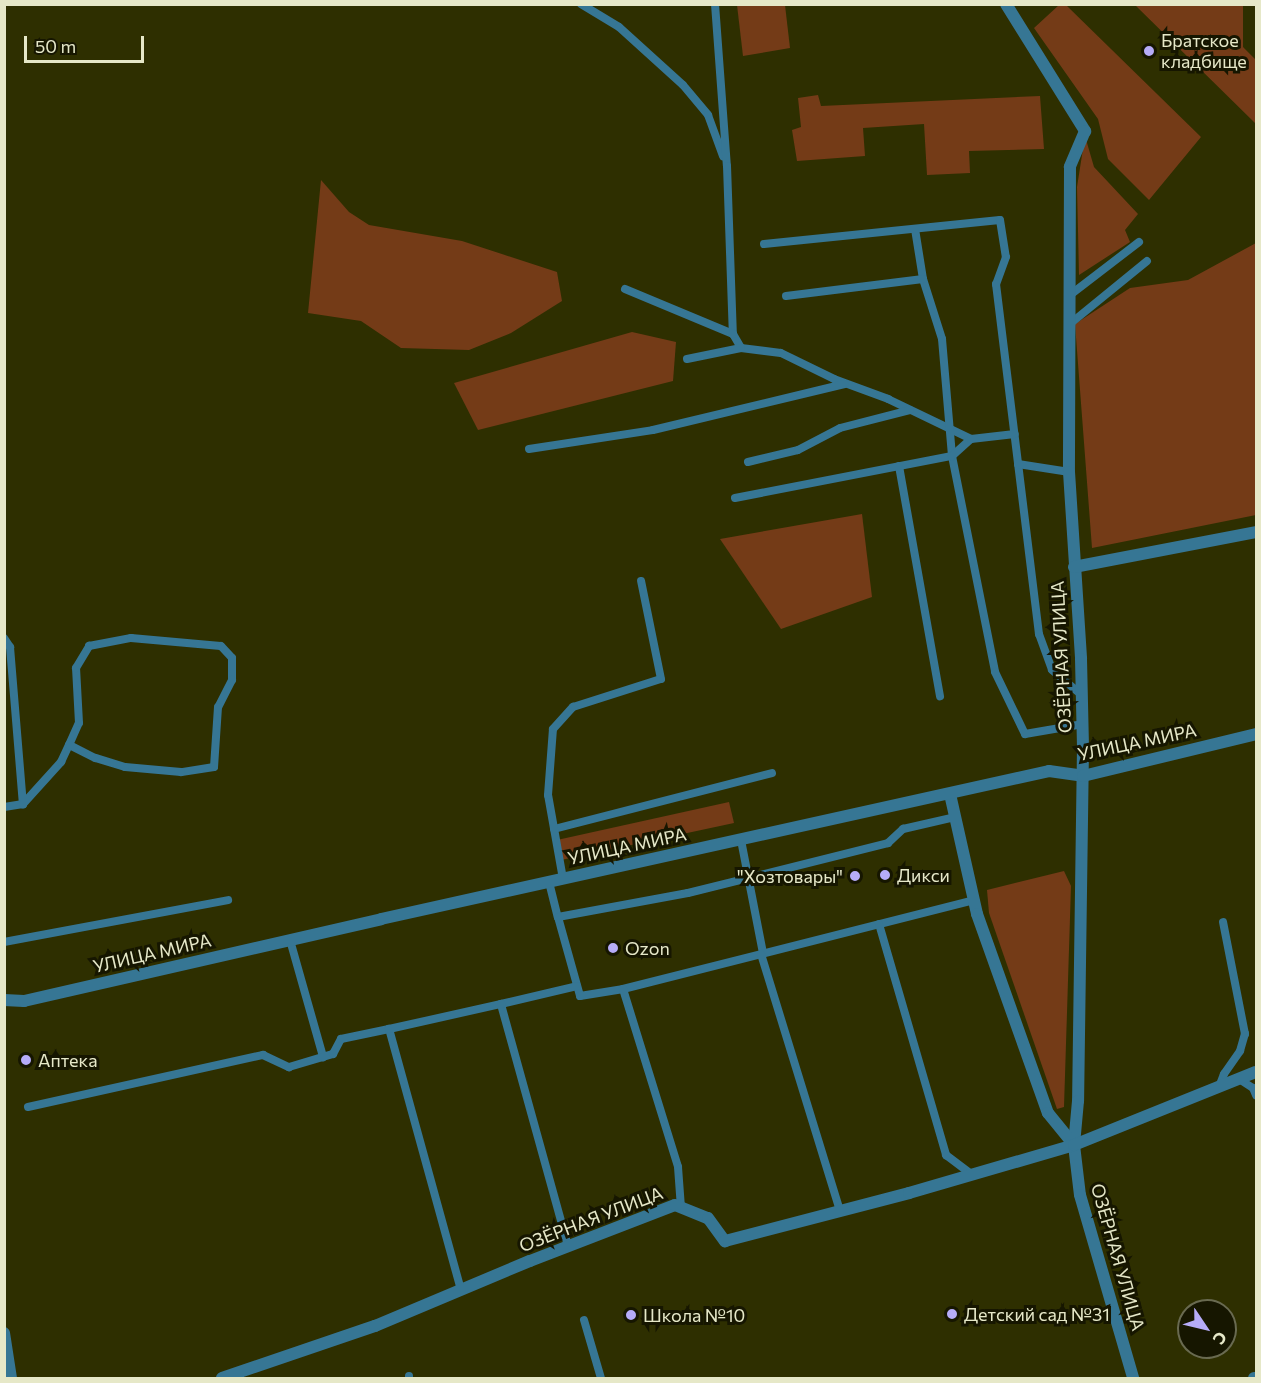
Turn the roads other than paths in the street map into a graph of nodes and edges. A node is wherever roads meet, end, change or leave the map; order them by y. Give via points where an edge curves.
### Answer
1 (581, 4) edge
2 (715, 4) edge
3 (1006, 4) edge
4 (727, 166) junction
5 (915, 229) junction
6 (1139, 242) dead end
7 (764, 244) dead end
8 (1147, 261) dead end
9 (923, 279) junction
10 (625, 289) dead end
11 (1070, 295) junction
12 (786, 296) dead end
13 (1071, 323) junction
14 (733, 334) junction
15 (741, 348) junction
16 (687, 359) dead end
17 (847, 384) junction
18 (910, 410) junction
19 (950, 430) junction
20 (1015, 434) junction
21 (971, 439) junction
22 (529, 450) dead end
23 (952, 456) junction
24 (748, 462) dead end
25 (1018, 464) junction
26 (899, 466) junction
27 (1069, 472) junction
28 (735, 498) dead end
29 (1257, 532) edge
30 (1074, 567) junction
31 (641, 581) dead end
32 (4, 638) edge
33 (1082, 695) junction
34 (940, 696) dead end
35 (1083, 724) junction
36 (1257, 734) edge
37 (69, 745) junction
38 (772, 773) dead end
39 (1083, 776) junction
40 (950, 794) junction
41 (23, 804) junction
42 (4, 807) edge
43 (955, 817) junction
44 (554, 830) junction
45 (741, 840) junction
46 (748, 878) junction
47 (563, 879) junction
48 (549, 882) junction
49 (228, 900) dead end
50 (974, 900) junction
51 (558, 917) junction
52 (1223, 922) dead end
53 (879, 924) junction
54 (290, 940) junction
55 (4, 942) edge
56 (762, 954) junction
57 (577, 986) junction
58 (623, 989) junction
59 (4, 1000) edge
60 (501, 1004) junction
61 (389, 1029) junction
62 (323, 1057) junction
63 (1257, 1072) edge
64 (1239, 1079) junction
65 (1219, 1087) junction
66 (1257, 1095) edge
67 (28, 1107) dead end
68 (1074, 1145) junction
69 (973, 1174) junction
70 (681, 1208) junction
71 (840, 1211) junction
72 (568, 1246) junction
73 (461, 1290) junction
74 (584, 1320) dead end
75 (4, 1333) edge
76 (10, 1378) edge
77 (222, 1378) edge
78 (601, 1378) edge
79 (1133, 1378) edge

1 - 4 lane via 619,27 683,84 708,115
2 - 4 lane
3 - 11 street, ОЗЁРНАЯ УЛИЦА via 1085,131 1070,167
4 - 14 lane
5 - 7 lane
5 - 9 lane
5 - 20 lane via 1000,220 1006,257 996,284
6 - 11 lane
8 - 13 lane
9 - 12 lane
9 - 19 lane via 942,339
10 - 14 lane
11 - 13 street, ОЗЁРНАЯ УЛИЦА
13 - 27 street, ОЗЁРНАЯ УЛИЦА
14 - 15 lane
15 - 16 lane
15 - 17 lane via 781,353
17 - 18 lane
17 - 22 lane via 653,430
18 - 19 lane
18 - 24 lane via 840,428 798,450
19 - 21 lane
19 - 23 lane
20 - 21 lane
20 - 25 lane
21 - 23 lane
23 - 26 lane
23 - 35 lane via 995,672 1025,734
25 - 27 lane
25 - 33 lane via 1039,634 1052,670
26 - 28 lane
26 - 34 lane
27 - 30 street, ОЗЁРНАЯ УЛИЦА
29 - 30 street
30 - 33 street, ОЗЁРНАЯ УЛИЦА
31 - 44 lane via 661,679 573,707 554,729 548,795
32 - 41 lane via 10,647
33 - 35 street, ОЗЁРНАЯ УЛИЦА
35 - 39 street, ОЗЁРНАЯ УЛИЦА
36 - 39 street, УЛИЦА МИРА
37 - 37 lane via 79,723 76,668 89,646 131,638 221,646 232,658 232,680 218,707 214,767 181,772 125,766 95,758
37 - 41 lane via 61,762
38 - 44 lane
39 - 40 street, УЛИЦА МИРА via 1049,771
39 - 68 street, ОЗЁРНАЯ УЛИЦА
40 - 43 street
40 - 45 street, УЛИЦА МИРА
41 - 42 lane
43 - 46 lane via 903,829 888,843
43 - 50 street
44 - 47 lane
45 - 46 lane
45 - 47 street, УЛИЦА МИРА
46 - 51 lane
46 - 56 lane
47 - 48 street, УЛИЦА МИРА
48 - 51 lane
48 - 54 street, УЛИЦА МИРА
49 - 55 lane
50 - 53 lane
50 - 68 street via 1048,1113
51 - 57 lane
52 - 65 lane via 1245,1034
53 - 56 lane
53 - 69 lane via 946,1155
54 - 59 street, УЛИЦА МИРА via 24,1001
54 - 62 lane
56 - 58 lane
56 - 71 lane
57 - 58 lane via 580,996
57 - 60 lane
58 - 70 lane via 678,1167
60 - 61 lane
60 - 72 lane
61 - 62 lane via 341,1039 333,1054
61 - 73 lane
62 - 67 lane via 289,1067 263,1055
63 - 64 street, ОЗЁРНАЯ УЛИЦА
64 - 65 street, ОЗЁРНАЯ УЛИЦА
64 - 66 lane
65 - 68 street, ОЗЁРНАЯ УЛИЦА
68 - 69 street, ОЗЁРНАЯ УЛИЦА
68 - 79 street, ОЗЁРНАЯ УЛИЦА via 1080,1195
69 - 71 street, ОЗЁРНАЯ УЛИЦА
70 - 71 street, ОЗЁРНАЯ УЛИЦА via 708,1218 725,1241
70 - 72 street, ОЗЁРНАЯ УЛИЦА via 675,1205
72 - 73 street, ОЗЁРНАЯ УЛИЦА
73 - 77 street, ОЗЁРНАЯ УЛИЦА via 375,1326
74 - 78 lane
75 - 76 street

